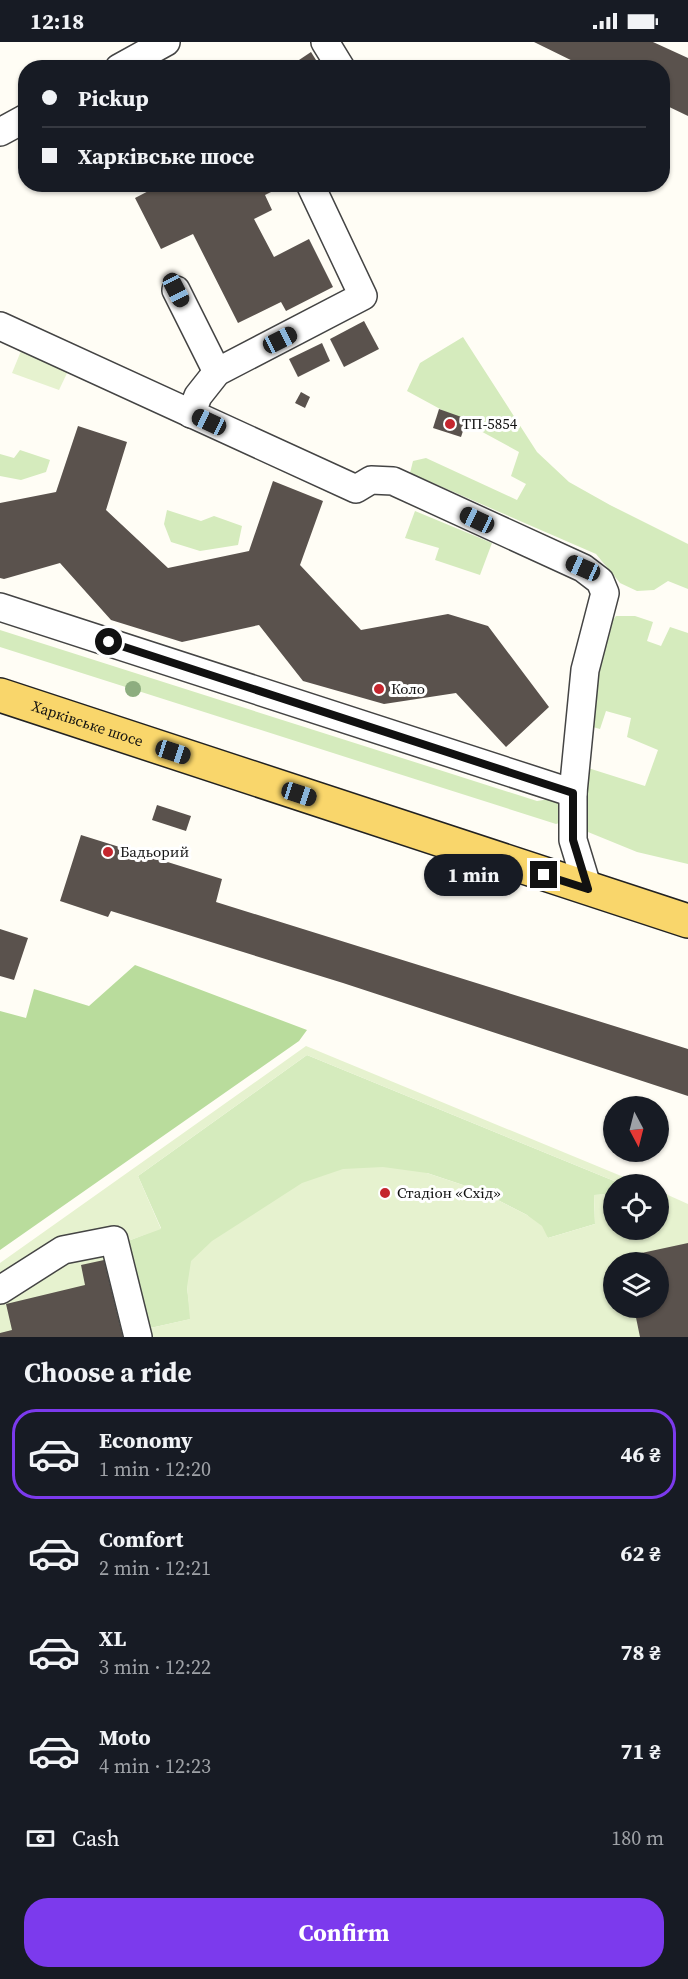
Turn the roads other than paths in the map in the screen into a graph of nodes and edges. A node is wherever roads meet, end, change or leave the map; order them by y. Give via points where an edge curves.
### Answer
1 (166, 42) edge
2 (325, 42) edge
3 (123, 57) edge
4 (336, 60) edge
5 (18, 122) edge
6 (0, 132) edge
7 (314, 192) edge
8 (176, 290) dead end
9 (0, 326) edge
10 (217, 372) junction
11 (191, 414) junction
12 (0, 607) edge
13 (0, 694) edge
14 (573, 793) junction
15 (588, 889) junction
16 (688, 921) edge
17 (0, 1290) edge
18 (138, 1337) edge

1 - 3 street
2 - 4 street
5 - 6 street
7 - 10 street via 363,297
8 - 10 street
9 - 11 street
10 - 11 street via 198,396
11 - 14 street via 356,489 371,480 393,481 583,568 600,581 605,593 585,670
12 - 14 street
13 - 15 main road, Харківське шосе
14 - 15 street via 573,840
15 - 16 main road, Харківське шосе
17 - 18 street via 63,1250 114,1240

